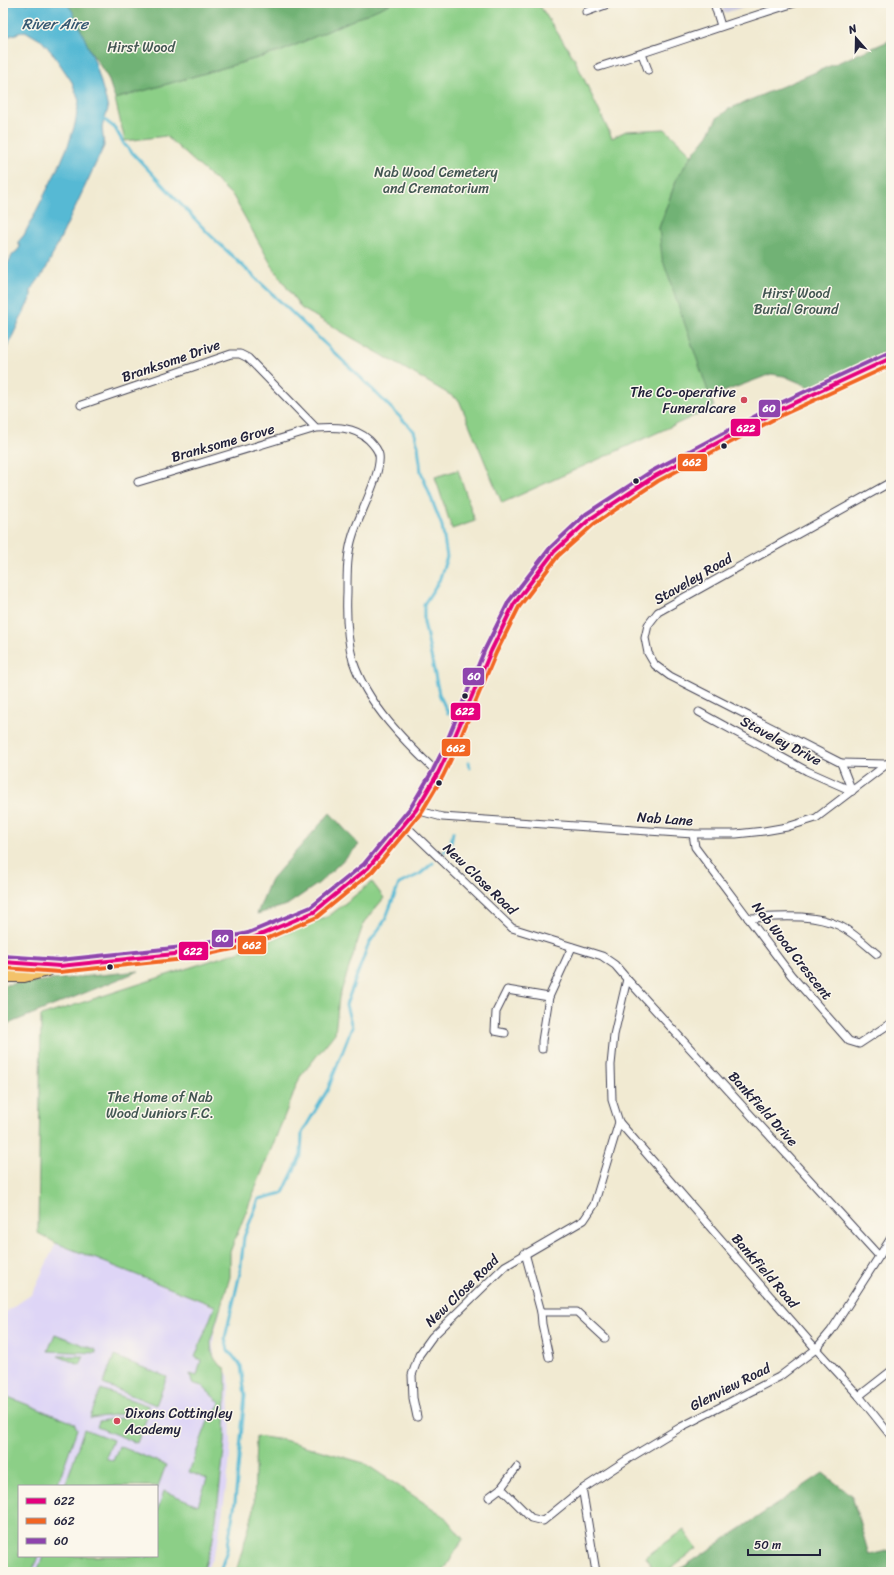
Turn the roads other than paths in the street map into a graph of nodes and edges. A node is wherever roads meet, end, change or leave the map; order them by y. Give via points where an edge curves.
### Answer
1 (714, 3) edge
2 (795, 3) edge
3 (609, 4) edge
4 (586, 12) dead end
5 (721, 26) junction
6 (642, 54) junction
7 (599, 67) dead end
8 (648, 70) dead end
9 (891, 358) edge
10 (81, 405) dead end
11 (316, 428) junction
12 (138, 482) dead end
13 (891, 482) edge
14 (699, 712) dead end
15 (888, 762) edge
16 (841, 763) junction
17 (438, 773) junction
18 (852, 791) junction
19 (416, 810) junction
20 (405, 825) junction
21 (693, 834) junction
22 (748, 918) junction
23 (572, 947) junction
24 (877, 954) dead end
25 (3, 962) edge
26 (60, 966) junction
27 (3, 975) edge
28 (628, 979) junction
29 (549, 997) junction
30 (891, 1023) edge
31 (505, 1033) dead end
32 (542, 1049) dead end
33 (619, 1122) junction
34 (890, 1244) edge
35 (525, 1253) junction
36 (879, 1256) junction
37 (541, 1312) junction
38 (605, 1338) dead end
39 (816, 1349) junction
40 (550, 1357) dead end
41 (891, 1371) edge
42 (859, 1396) junction
43 (418, 1417) dead end
44 (891, 1436) edge
45 (517, 1467) dead end
46 (500, 1488) junction
47 (581, 1490) junction
48 (489, 1497) dead end
49 (596, 1572) edge

1 - 5 street
2 - 5 street
3 - 4 street
5 - 6 street
6 - 7 street
6 - 8 street
9 - 17 highway via 776,411 655,476 590,519 554,552 514,604
10 - 11 street, Branksome Drive via 231,354 240,354 248,358
11 - 12 street, Branksome Grove
11 - 17 street via 339,427 363,434 379,455 378,473 352,536 347,566 348,637 353,661 361,681 376,704 401,737
13 - 16 street, Staveley Road via 658,612 648,625 648,653 654,665 670,676
14 - 18 street, Staveley Drive via 807,771
15 - 16 street, Staveley Road
15 - 18 street, Nab Lane
16 - 18 street
17 - 19 highway
18 - 21 street, Nab Lane via 816,818 787,827 736,834
19 - 20 highway
19 - 21 street, Nab Lane via 442,817
20 - 23 street, New Close Road via 512,928
20 - 26 highway via 368,868 314,912 250,939 184,953
21 - 22 street, Nab Wood Crescent via 695,847
22 - 24 street via 817,919 852,933
22 - 30 street, Nab Wood Crescent via 791,975 849,1041 859,1044
23 - 28 street, New Close Road via 602,956 616,965
23 - 29 street
25 - 26 highway
26 - 27 highway via 24,975
28 - 33 street via 614,1036 611,1065 612,1100
28 - 36 street, Bankfield Drive
29 - 31 street via 507,990 496,1012 495,1031
29 - 32 street
33 - 35 street, New Close Road via 594,1205 584,1220
33 - 39 street, Bankfield Road
34 - 36 street, Glenview Road
35 - 37 street
35 - 43 street, New Close Road via 505,1266 432,1337 419,1355 412,1375 413,1398
36 - 39 street, Glenview Road via 831,1331
37 - 38 street via 577,1312
37 - 40 street
39 - 42 street, Bankfield Road
39 - 47 street, Glenview Road via 778,1377 681,1427
41 - 42 street
42 - 44 street, Bankfield Road
45 - 46 street
46 - 47 street, Glenview Road via 531,1518 543,1521
46 - 48 street
47 - 49 street

